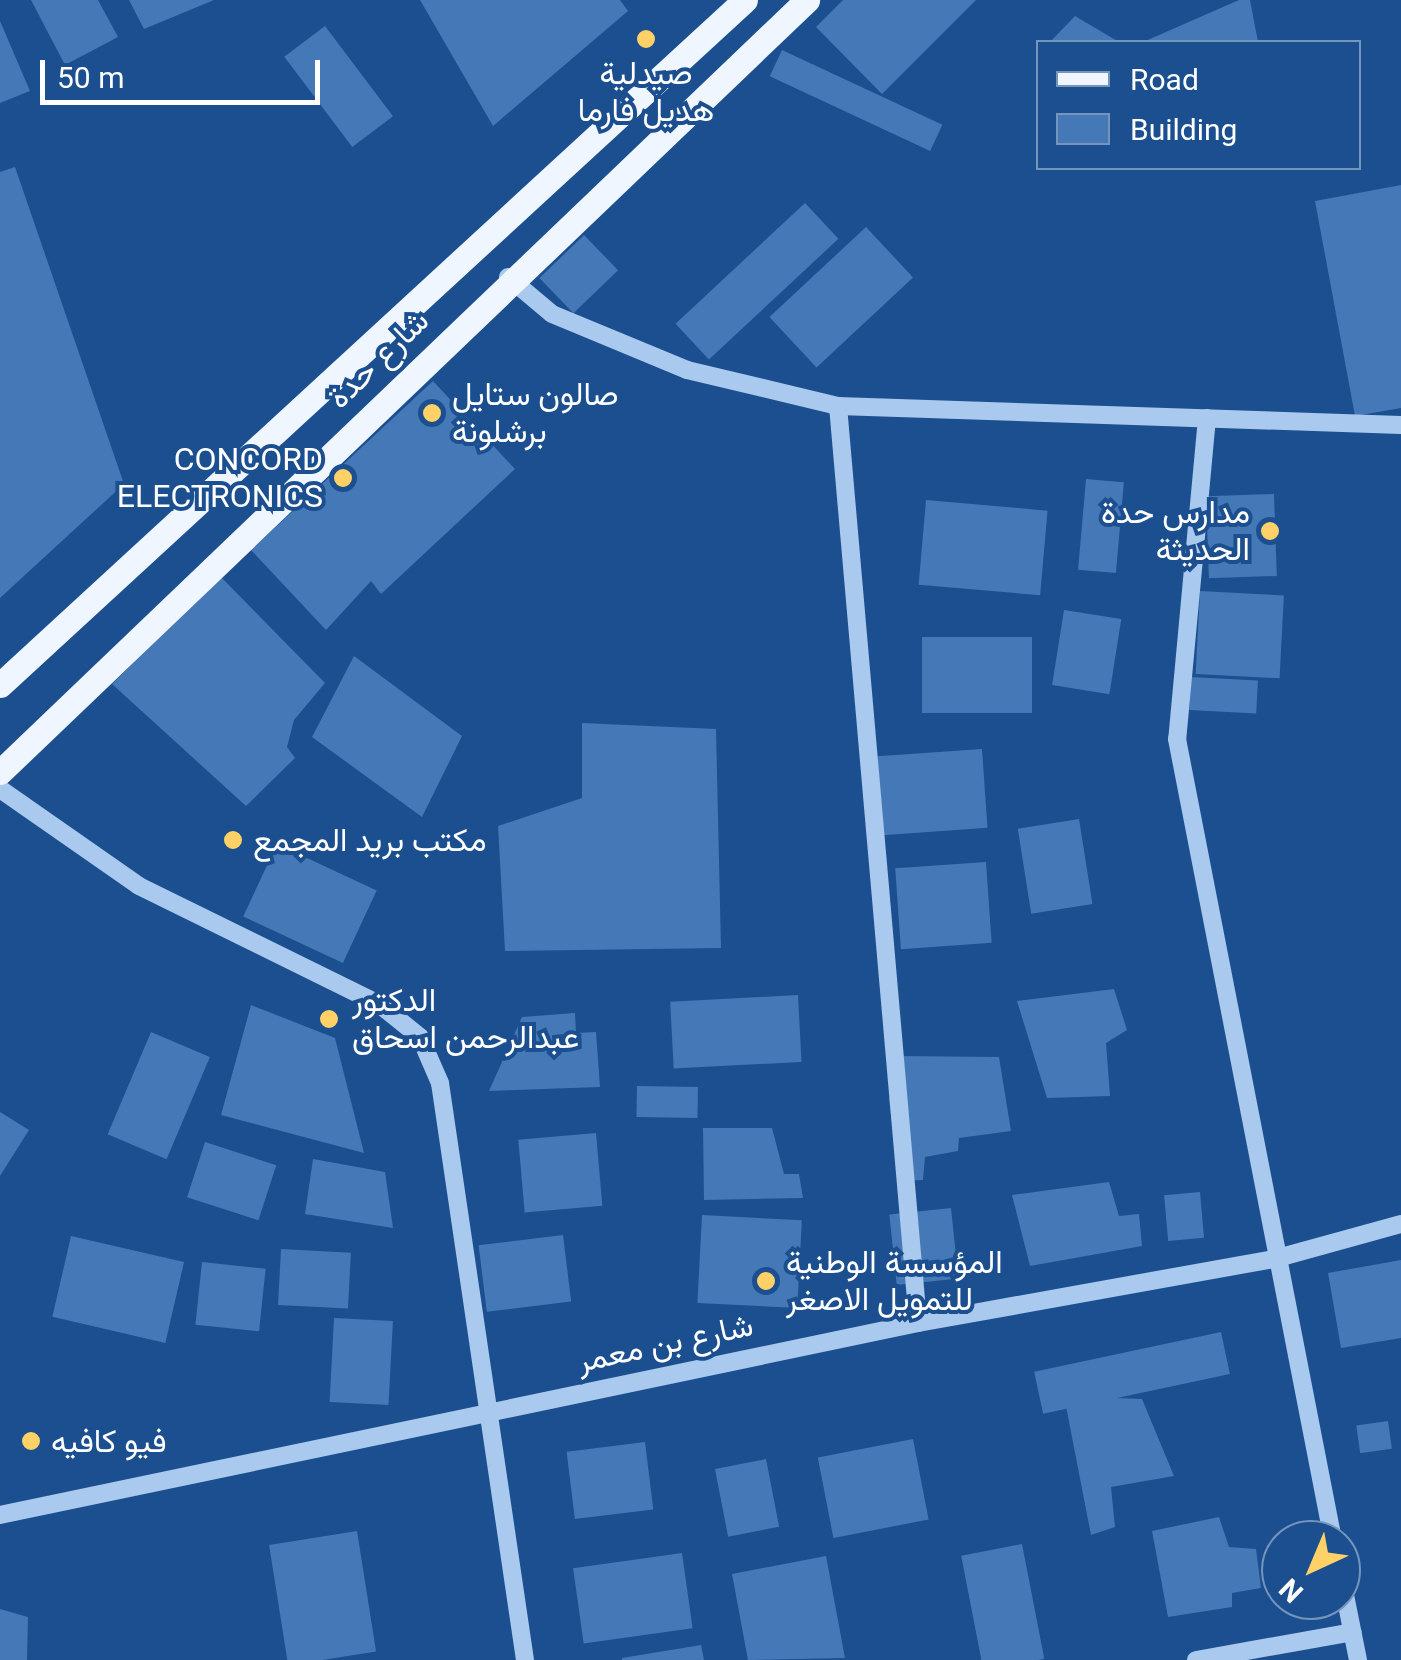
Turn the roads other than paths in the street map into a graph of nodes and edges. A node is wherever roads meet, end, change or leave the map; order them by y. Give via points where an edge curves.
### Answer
1 (745, 0) edge
2 (807, 0) edge
3 (508, 277) junction
4 (838, 406) junction
5 (1207, 418) junction
6 (1401, 426) edge
7 (0, 685) edge
8 (0, 772) edge
9 (0, 788) edge
10 (1401, 1224) edge
11 (1274, 1258) junction
12 (918, 1322) junction
13 (485, 1411) junction
14 (0, 1515) edge
15 (1330, 1520) edge
16 (1350, 1620) edge
17 (1353, 1632) junction
18 (526, 1660) edge
19 (1196, 1660) edge
20 (1358, 1660) edge

1 - 7 main road, شارع حدة
2 - 3 main road, شارع حدة
3 - 4 street via 552,314 687,370
3 - 8 main road, شارع حدة
4 - 5 street
4 - 12 street
5 - 6 street
5 - 11 street via 1178,738
9 - 13 street via 139,886 379,1004 420,1037 440,1083
10 - 11 street, شارع بن معمر
11 - 12 street, شارع بن معمر
11 - 15 street
12 - 13 street, شارع بن معمر
13 - 14 street, شارع بن معمر
13 - 18 street
16 - 17 street
17 - 19 street
17 - 20 street

